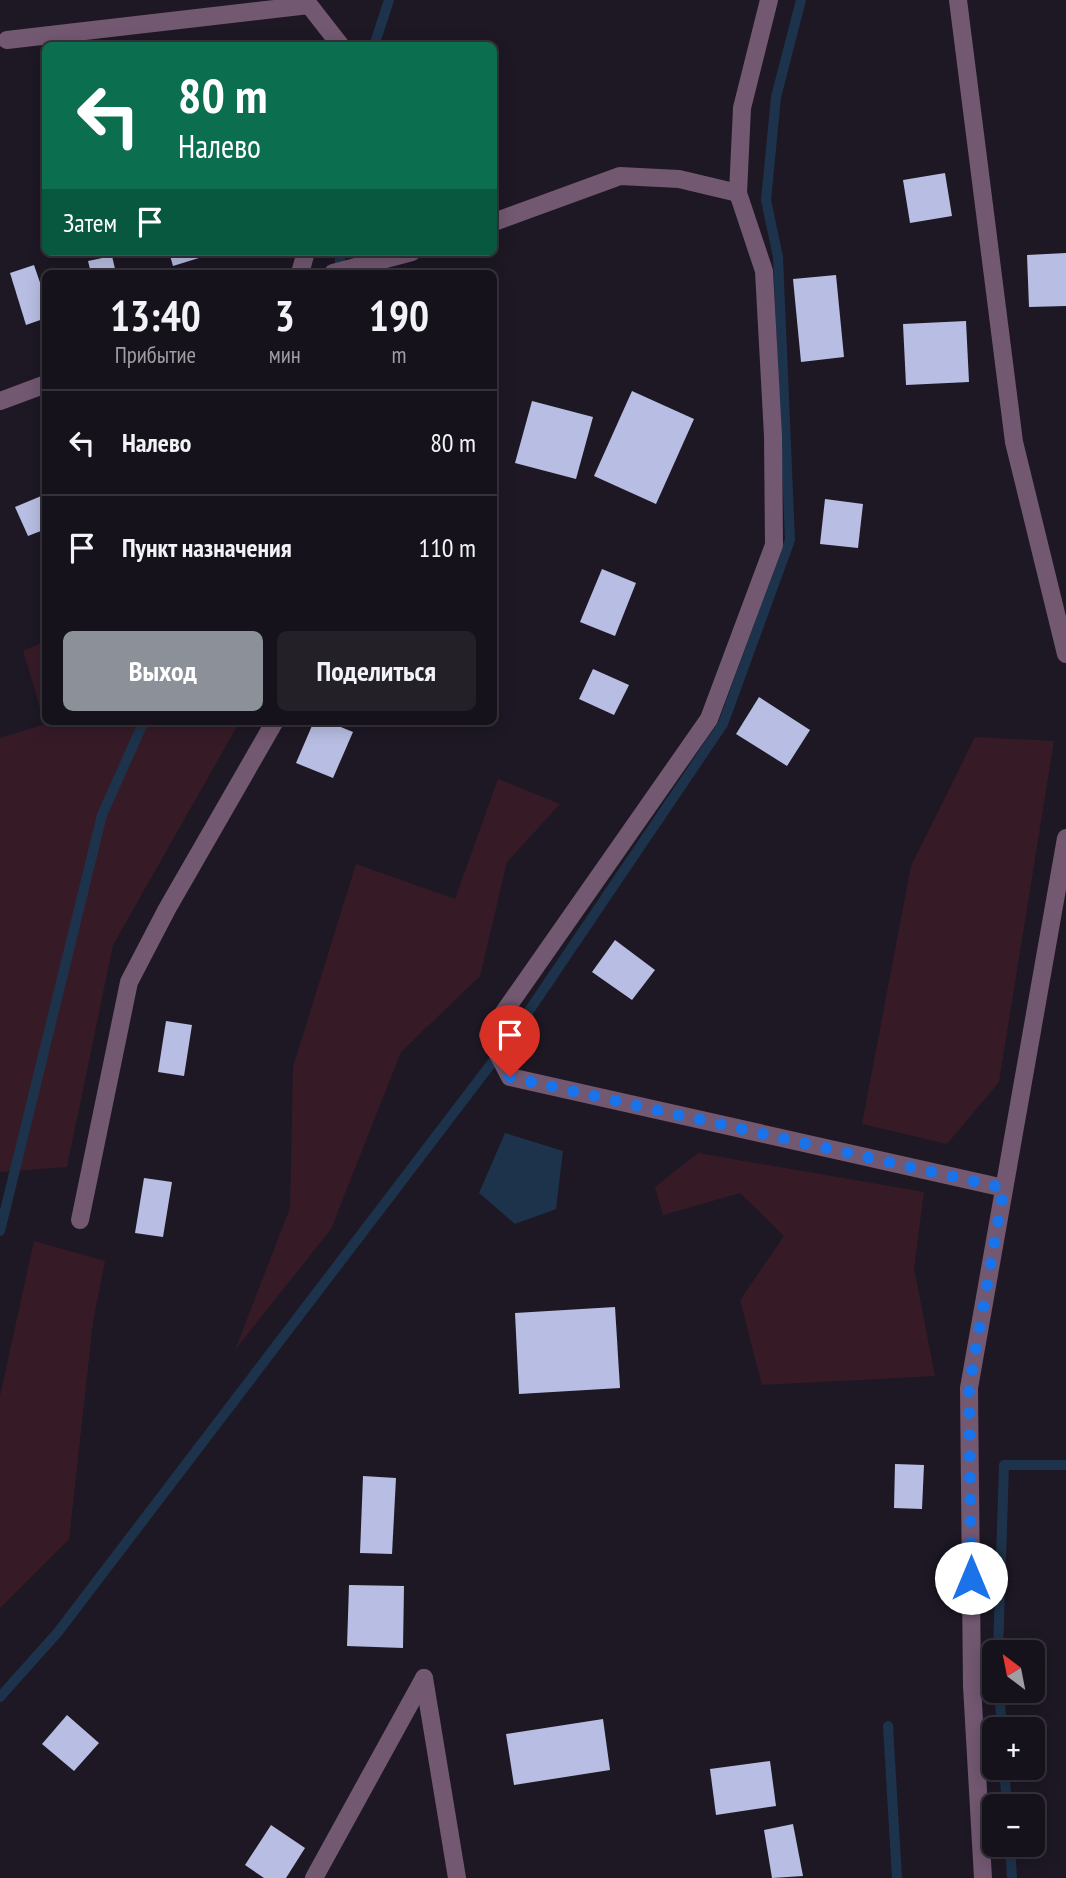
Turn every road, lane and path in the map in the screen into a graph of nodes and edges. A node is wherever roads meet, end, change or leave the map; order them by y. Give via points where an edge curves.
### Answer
1 (769, 0) edge
2 (958, 0) edge
3 (7, 40) dead end
4 (338, 42) edge
5 (738, 192) junction
6 (497, 221) edge
7 (406, 256) edge
8 (390, 267) edge
9 (362, 270) edge
10 (42, 385) edge
11 (0, 401) edge
12 (1066, 654) edge
13 (273, 725) edge
14 (1066, 838) edge
15 (1004, 1188) junction
16 (80, 1220) dead end
17 (314, 1878) edge
18 (457, 1878) edge
19 (984, 1878) edge

1 - 5 street via 742,108
2 - 12 street via 1014,442
3 - 4 street via 309,5
5 - 6 street via 679,179 621,176
5 - 15 street via 764,271 774,545 709,719 488,1035 510,1077
7 - 8 street
8 - 9 street
10 - 11 street
13 - 16 street via 129,982
14 - 15 street
15 - 19 street via 969,1388 972,1686
17 - 18 street via 424,1678

